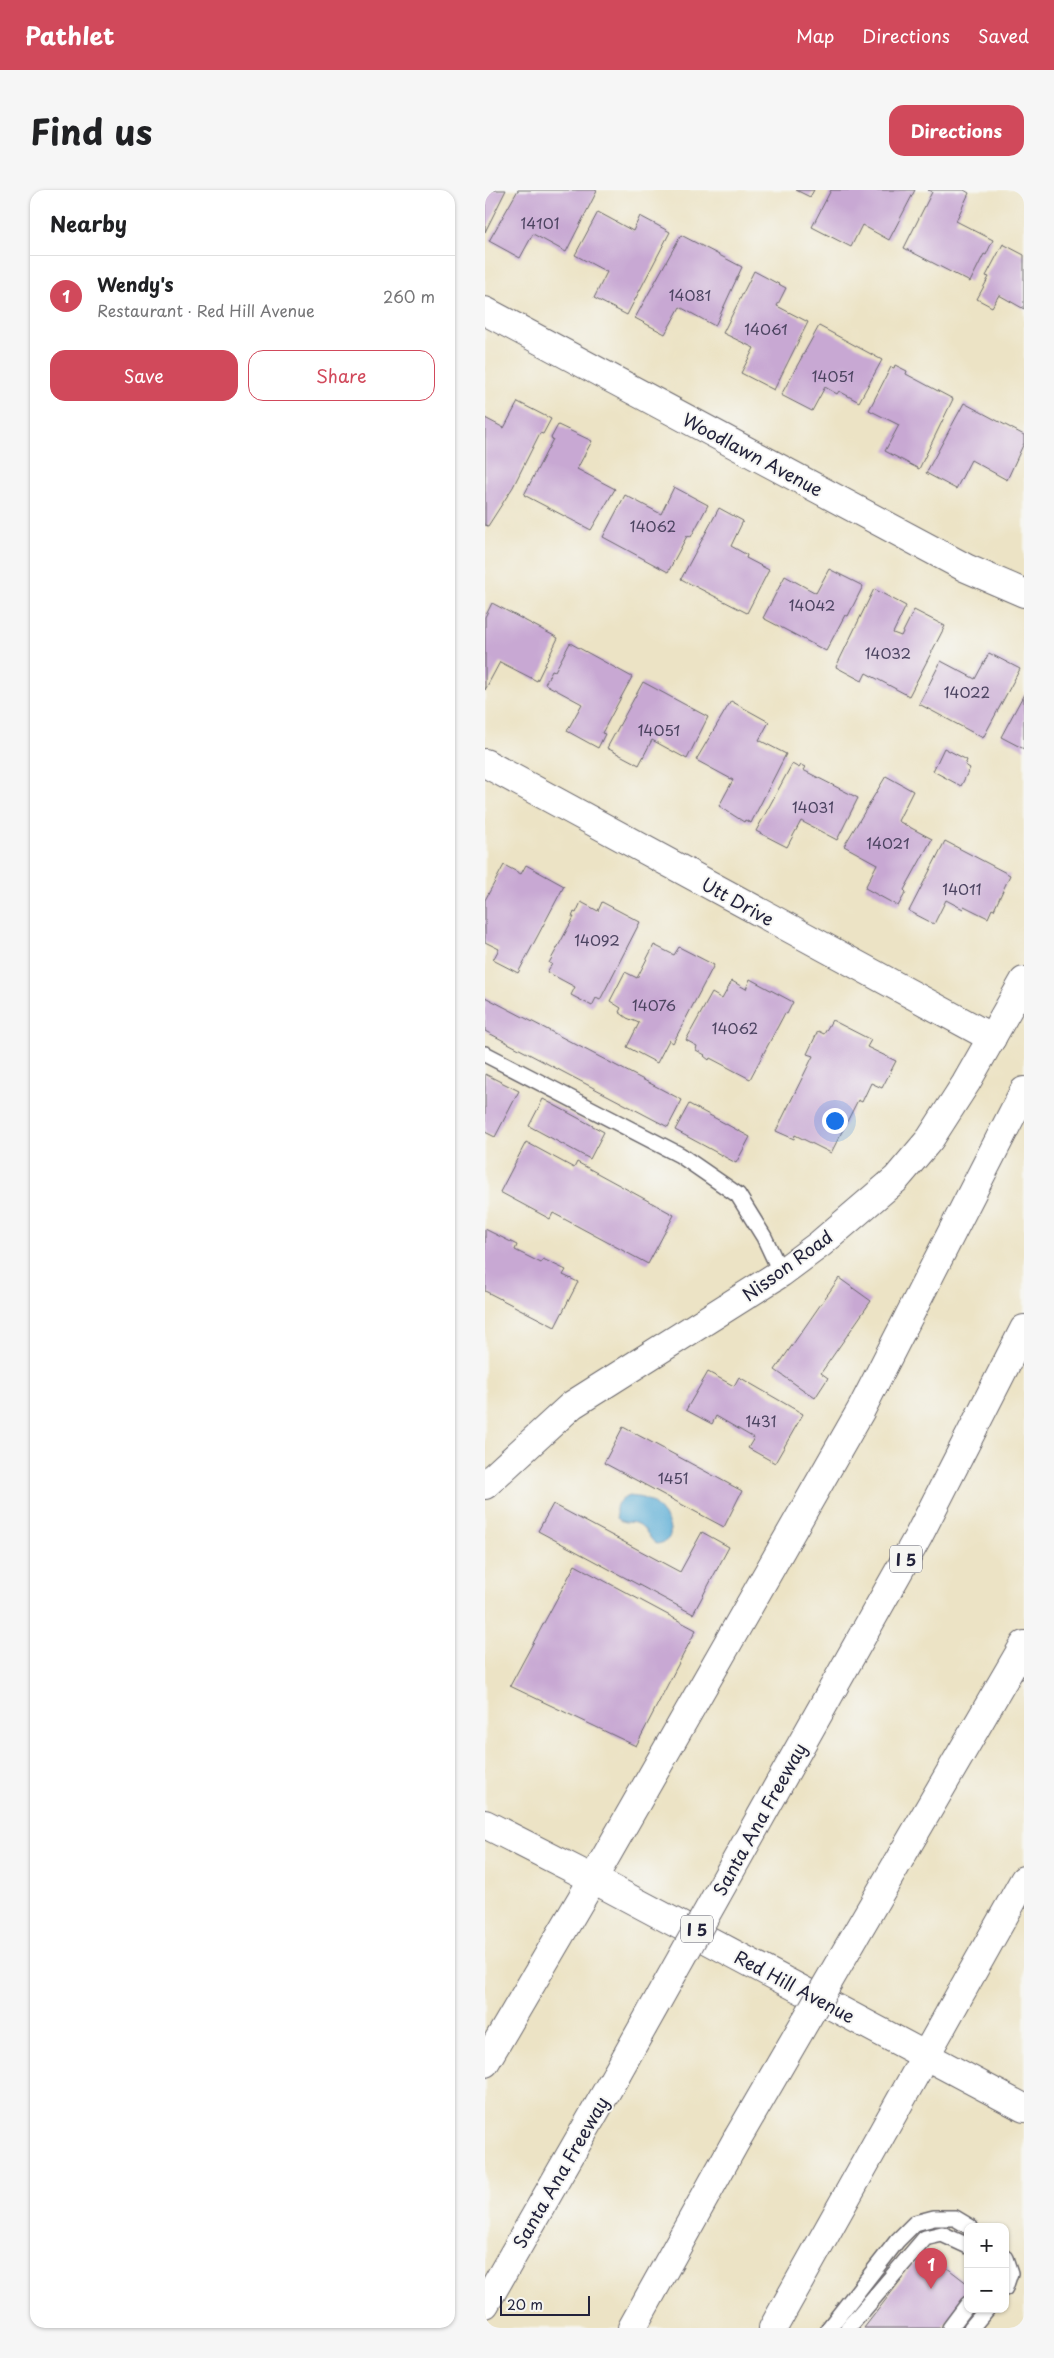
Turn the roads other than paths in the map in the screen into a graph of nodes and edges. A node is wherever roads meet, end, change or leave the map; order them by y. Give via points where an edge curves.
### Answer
1 (485, 311) edge
2 (1024, 593) edge
3 (485, 763) edge
4 (1024, 981) edge
5 (992, 1038) junction
6 (485, 1054) edge
7 (1024, 1091) edge
8 (781, 1273) junction
9 (1024, 1330) edge
10 (485, 1484) edge
11 (1024, 1645) edge
12 (485, 1824) edge
13 (593, 1879) junction
14 (1024, 1880) edge
15 (924, 2055) junction
16 (485, 2063) edge
17 (1024, 2108) edge
18 (964, 2223) edge
19 (964, 2244) edge
20 (485, 2304) edge
21 (964, 2309) edge
22 (984, 2313) edge
23 (633, 2328) edge
24 (773, 2328) edge
25 (829, 2328) edge
26 (848, 2328) edge
27 (950, 2328) edge
28 (971, 2328) edge

1 - 2 main road, Woodlawn Avenue via 966,568
3 - 5 main road, Utt Drive
4 - 5 main road, Nisson Road
5 - 8 main road, Nisson Road via 930,1139 895,1179
6 - 8 lane via 680,1155 737,1195 764,1237
7 - 13 main road via 861,1410
8 - 10 main road, Nisson Road via 572,1405
9 - 20 main road, Santa Ana Freeway / I 5, bridge via 918,1536
11 - 23 main road, bridge via 737,2139
12 - 13 main road, Red Hill Avenue
13 - 15 main road, Red Hill Avenue
13 - 16 main road
14 - 15 main road
15 - 17 main road, Red Hill Avenue
15 - 24 main road
18 - 25 lane via 955,2218 933,2218 915,2223 897,2241
19 - 26 lane via 942,2234 925,2238
21 - 27 lane
22 - 28 lane

